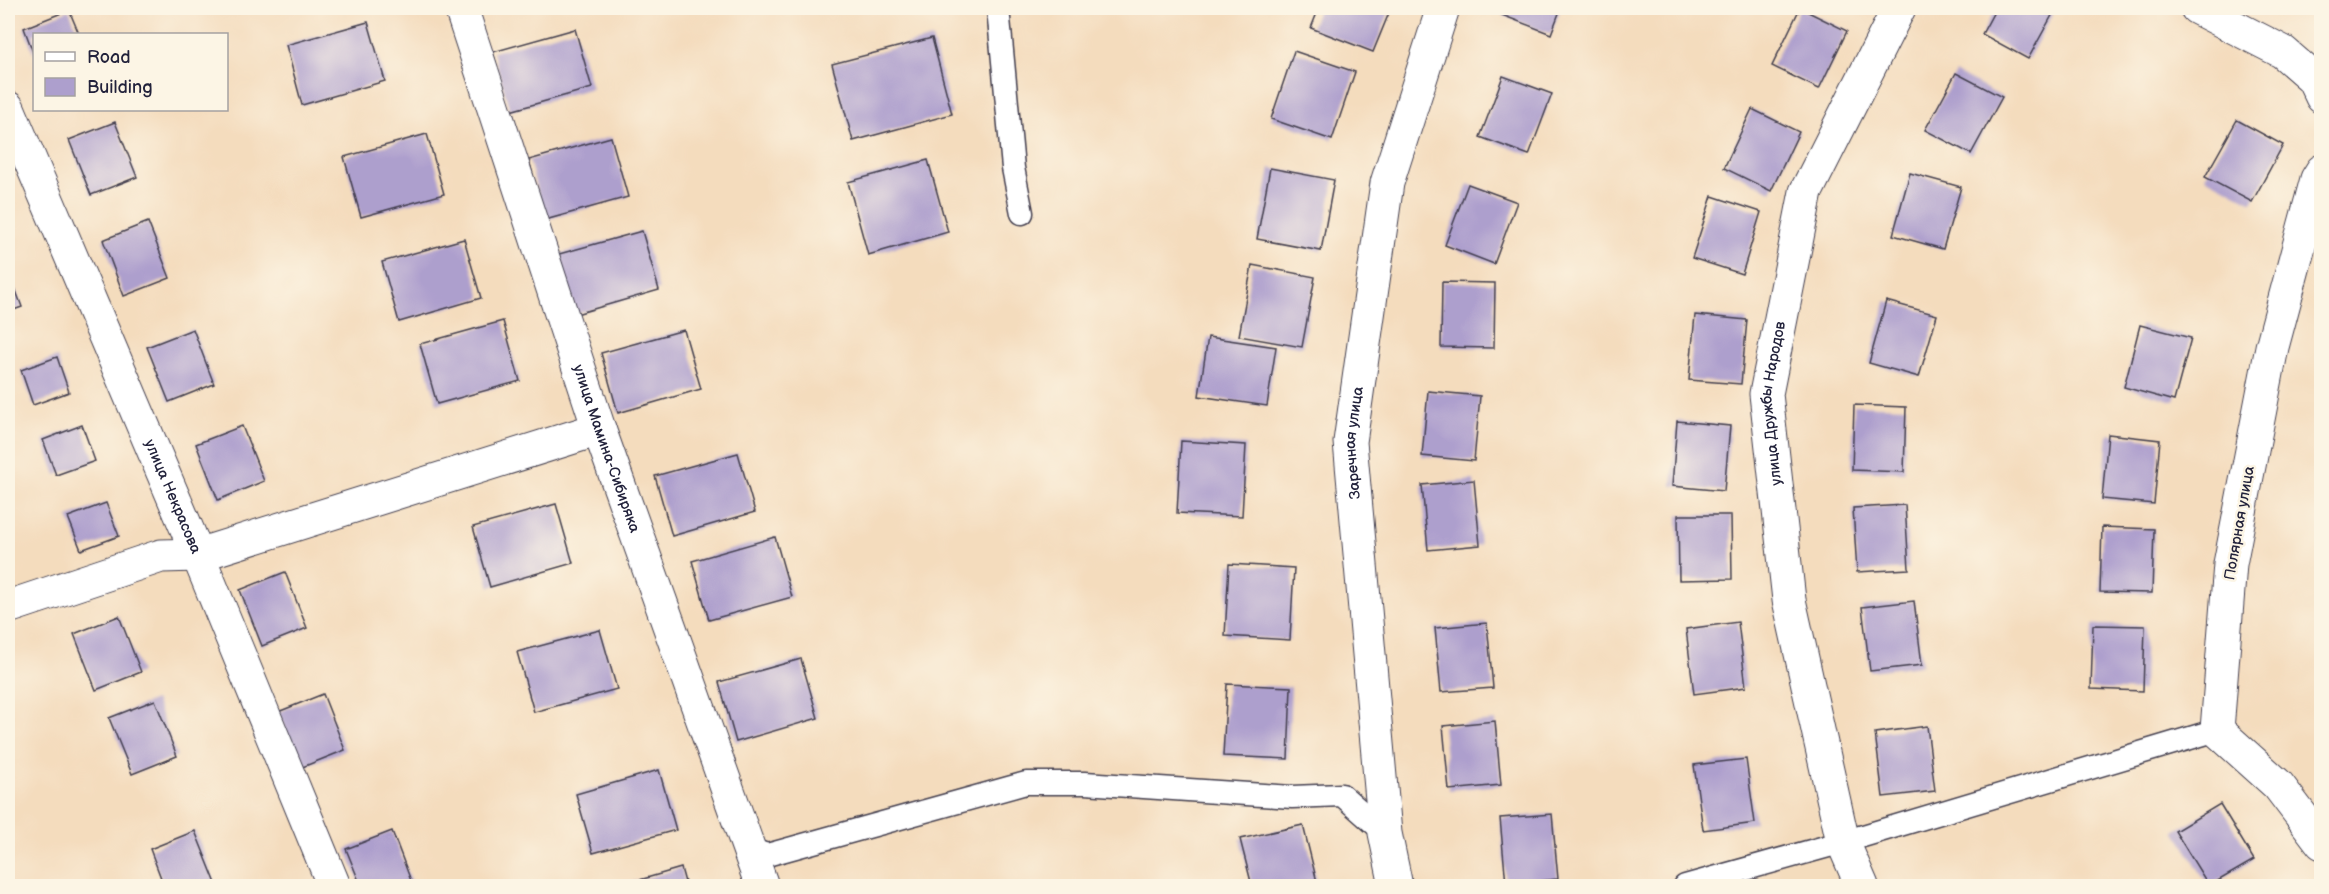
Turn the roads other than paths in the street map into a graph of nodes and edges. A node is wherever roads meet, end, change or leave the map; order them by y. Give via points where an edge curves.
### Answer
1 (461, 8) edge
2 (998, 8) edge
3 (1443, 8) edge
4 (1899, 8) edge
5 (2197, 8) edge
6 (2322, 96) edge
7 (8, 108) edge
8 (2320, 177) edge
9 (1022, 213) dead end
10 (599, 429) junction
11 (198, 555) junction
12 (8, 608) edge
13 (2217, 730) junction
14 (1385, 832) junction
15 (1844, 842) junction
16 (2322, 843) edge
17 (750, 849) junction
18 (334, 886) edge
19 (762, 886) edge
20 (1396, 886) edge
21 (1685, 886) edge
22 (1862, 886) edge

1 - 10 street, улица Мамина-Сибиряка
2 - 9 lane via 1011,157
3 - 14 street, Заречная улица via 1387,183 1350,442
4 - 15 street, улица Дружбы Народов via 1806,192 1766,394 1789,600
5 - 6 street via 2283,52 2313,78
7 - 11 street, улица Некрасова
8 - 13 street, Полярная улица via 2272,347 2230,564
10 - 11 street
10 - 17 street, улица Мамина-Сибиряка
11 - 12 street via 161,556
11 - 18 street, улица Некрасова
13 - 15 lane
13 - 16 street via 2278,784
14 - 17 lane via 1342,795 1292,797 1085,783 1026,783 767,855
14 - 20 street, Заречная улица
15 - 21 lane
15 - 22 street, улица Дружбы Народов
17 - 19 street, улица Мамина-Сибиряка

